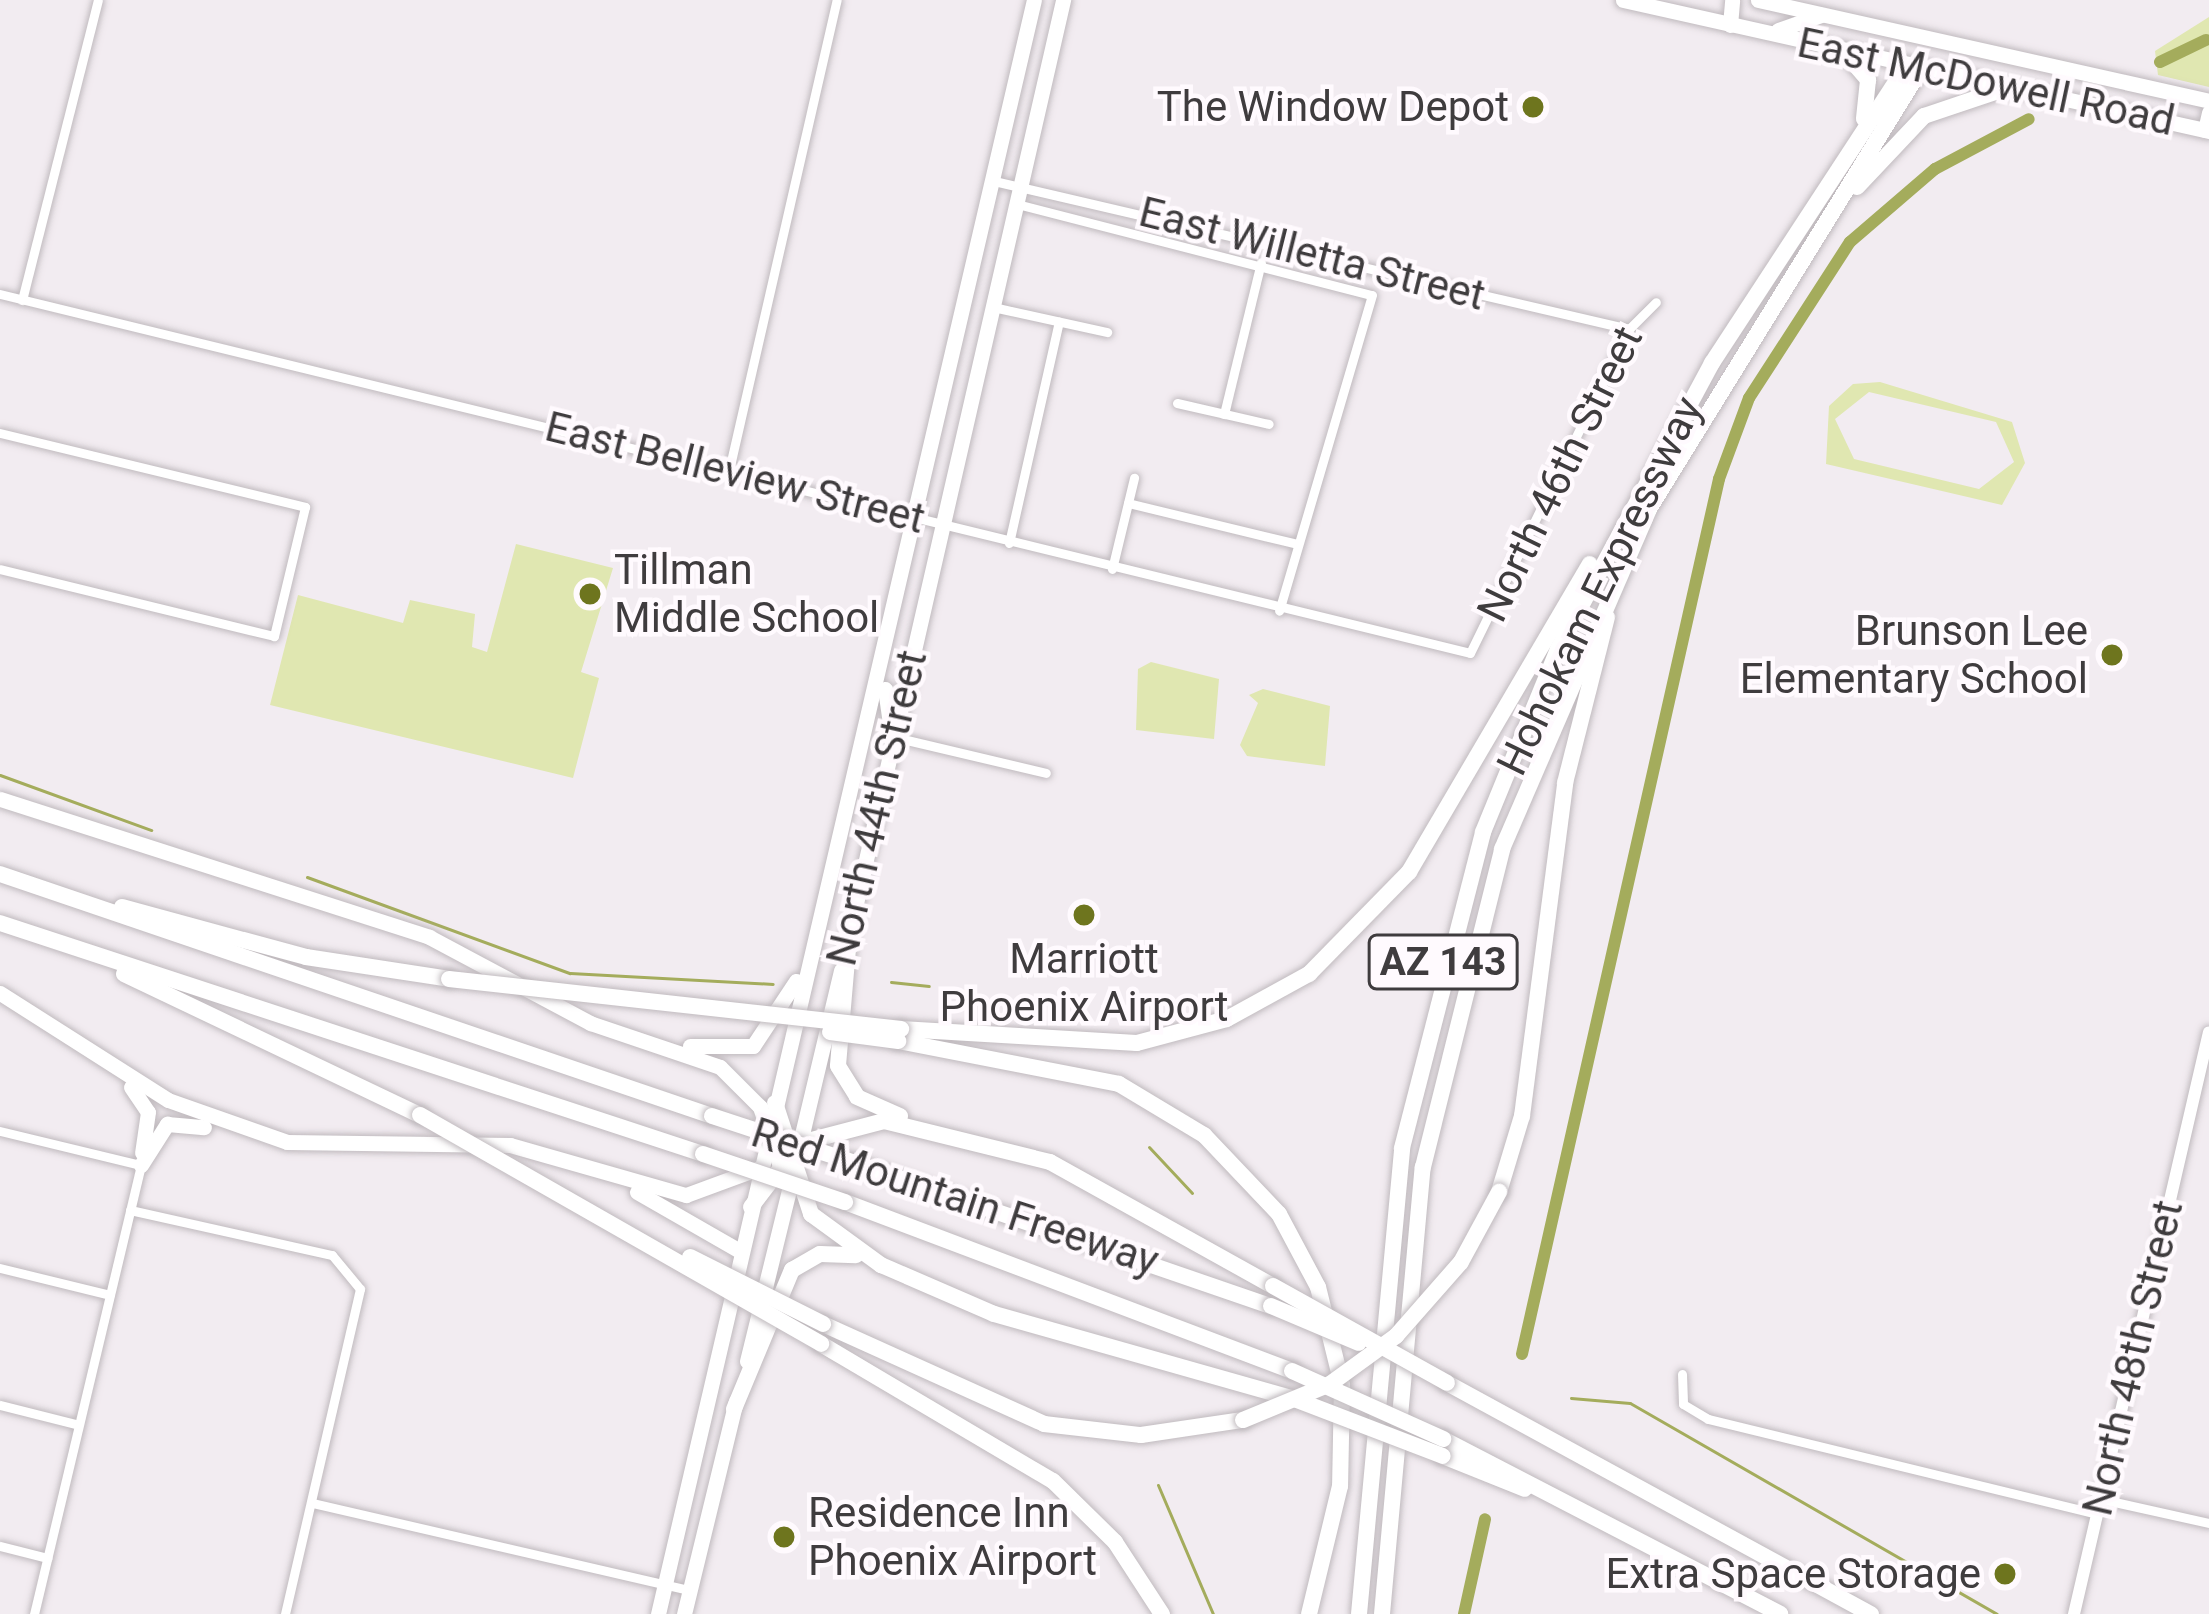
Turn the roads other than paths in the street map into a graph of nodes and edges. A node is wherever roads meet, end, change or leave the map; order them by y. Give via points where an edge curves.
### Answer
1 (98, 0) edge
2 (837, 0) edge
3 (1034, 0) edge
4 (1063, 0) edge
5 (1623, 0) edge
6 (1732, 0) edge
7 (1758, 0) edge
8 (1823, 8) edge
9 (1730, 25) junction
10 (1751, 30) junction
11 (1924, 39) junction
12 (1844, 52) junction
13 (1913, 68) junction
14 (2007, 88) junction
15 (2209, 101) edge
16 (2209, 112) edge
17 (2207, 131) edge
18 (1855, 138) junction
19 (994, 182) junction
20 (1021, 187) junction
21 (1017, 204) junction
22 (1822, 229) junction
23 (1261, 262) junction
24 (0, 294) edge
25 (22, 299) junction
26 (1656, 302) dead end
27 (993, 308) junction
28 (1060, 322) junction
29 (1629, 329) junction
30 (1107, 332) dead end
31 (1712, 363) junction
32 (1177, 403) dead end
33 (1225, 414) junction
34 (1269, 424) dead end
35 (0, 433) edge
36 (1692, 438) junction
37 (729, 470) junction
38 (1135, 478) dead end
39 (1128, 503) junction
40 (919, 516) junction
41 (942, 524) junction
42 (1009, 543) junction
43 (1298, 544) junction
44 (0, 569) edge
45 (1112, 569) junction
46 (1279, 611) junction
47 (894, 615) junction
48 (1470, 653) joint
49 (892, 737) junction
50 (860, 758) junction
51 (1046, 773) dead end
52 (0, 800) edge
53 (0, 874) edge
54 (51, 891) junction
55 (0, 924) edge
56 (849, 937) junction
57 (814, 940) junction
58 (0, 993) edge
59 (2209, 1033) edge
60 (900, 1035) junction
61 (628, 1036) junction
62 (104, 1060) junction
63 (775, 1103) junction
64 (769, 1130) junction
65 (0, 1131) edge
66 (958, 1135) junction
67 (287, 1142) junction
68 (785, 1151) junction
69 (564, 1156) junction
70 (140, 1165) junction
71 (760, 1167) junction
72 (793, 1174) junction
73 (575, 1203) junction
74 (751, 1207) junction
75 (130, 1210) junction
76 (784, 1210) junction
77 (740, 1251) junction
78 (880, 1265) junction
79 (0, 1268) edge
80 (110, 1295) junction
81 (1682, 1374) dead end
82 (1448, 1383) junction
83 (0, 1406) edge
84 (734, 1409) junction
85 (79, 1424) junction
86 (1443, 1448) junction
87 (2101, 1498) junction
88 (312, 1503) junction
89 (2097, 1514) junction
90 (2209, 1523) edge
91 (0, 1546) edge
92 (47, 1558) junction
93 (665, 1585) junction
94 (689, 1590) junction
95 (34, 1614) edge
96 (285, 1614) edge
97 (658, 1614) edge
98 (684, 1614) edge
99 (1162, 1614) edge
100 (1309, 1614) edge
101 (1359, 1614) edge
102 (1382, 1614) edge
103 (1780, 1614) edge
104 (1870, 1614) edge
105 (2074, 1614) edge

1 - 25 street
2 - 37 street
3 - 19 main road, North 44th Street
4 - 20 main road, North 44th Street
5 - 9 main road, East McDowell Road
6 - 9 main road
7 - 8 main road, East McDowell Road
8 - 10 main road via 1798,30
8 - 11 main road, East McDowell Road
9 - 10 main road, East McDowell Road
10 - 12 main road, East McDowell Road
11 - 13 main road, Hohokam Expressway / AZ 143
11 - 15 main road, East McDowell Road
12 - 13 main road, East McDowell Road
12 - 18 highway via 1870,93
13 - 14 main road, East McDowell Road
13 - 18 highway, Hohokam Expressway / AZ 143
13 - 22 highway, Hohokam Expressway / AZ 143
14 - 17 main road, East McDowell Road
14 - 22 highway via 1913,124
16 - 17 main road
18 - 31 highway, Hohokam Expressway / AZ 143
19 - 20 street, East Willetta Street
19 - 40 main road, North 44th Street
20 - 21 main road, North 44th Street
20 - 29 street, East Willetta Street
21 - 23 street
21 - 27 main road, North 44th Street
22 - 36 highway, Hohokam Expressway / AZ 143
23 - 33 street
23 - 43 street via 1372,295
24 - 25 street, East Belleview Street
25 - 37 street, East Belleview Street
26 - 29 street, North 46th Street
27 - 28 street
27 - 41 main road, North 44th Street
28 - 30 street
28 - 42 street
29 - 48 street, North 46th Street
31 - 60 highway via 1418,858 1336,954 1246,1011 1153,1040 1067,1046
31 - 101 highway, Hohokam Expressway / AZ 143 via 1540,686 1448,943 1393,1209
32 - 33 street
33 - 34 street
35 - 44 street via 305,507 274,636
36 - 73 highway, bridge via 1609,611 1583,698 1522,1116 1499,1192 1461,1262 1396,1336 1330,1384 1243,1420 1142,1435 1044,1424
36 - 102 highway, Hohokam Expressway / AZ 143 via 1547,732 1456,1007 1412,1247
37 - 40 street, East Belleview Street
38 - 39 street
39 - 43 street
39 - 45 street
40 - 41 street, East Belleview Street
40 - 47 main road, North 44th Street
41 - 42 street, East Belleview Street
41 - 49 main road, North 44th Street
42 - 45 street, East Belleview Street
43 - 46 street
45 - 46 street, East Belleview Street
46 - 48 street, East Belleview Street
47 - 49 main road via 882,716
47 - 50 main road, North 44th Street
49 - 50 main road
49 - 51 street
49 - 56 main road, North 44th Street
50 - 57 main road, North 44th Street
52 - 61 main road via 429,937
53 - 54 highway, Red Mountain Freeway
54 - 60 highway, bridge via 306,957
54 - 82 highway, Red Mountain Freeway, bridge via 1270,1306
55 - 73 highway, bridge via 262,1032
55 - 86 highway, Red Mountain Freeway, bridge via 845,1202 1292,1371
56 - 66 highway via 836,1041 843,1079 877,1108
56 - 68 main road, North 44th Street via 808,1108
57 - 61 main road via 778,1021 754,1046
57 - 63 main road, North 44th Street
58 - 62 main road
59 - 87 street, North 48th Street
60 - 100 highway via 1119,1084 1204,1135 1279,1214 1318,1287 1342,1384 1340,1486
61 - 64 main road via 729,1072
62 - 67 main road via 183,1108
62 - 70 main road via 147,1107
63 - 64 main road, North 44th Street
63 - 68 highway
64 - 68 main road
64 - 71 main road, North 44th Street
65 - 70 street
66 - 68 highway via 860,1121
66 - 82 highway, bridge via 1073,1172
67 - 69 main road via 490,1144
67 - 70 main road via 178,1121
68 - 71 main road, North 44th Street
68 - 72 highway
68 - 74 highway
68 - 76 main road
69 - 71 main road, North 44th Street via 686,1195
69 - 77 main road via 716,1228
70 - 75 street
71 - 74 main road, North 44th Street
72 - 76 main road
72 - 78 highway via 818,1222
73 - 99 highway, bridge via 1053,1481 1115,1542
74 - 77 main road, North 44th Street
75 - 80 street
75 - 88 street via 332,1256 350,1269 361,1314
76 - 84 main road
77 - 93 main road, North 44th Street
78 - 84 highway via 830,1252 792,1270
78 - 86 highway, bridge via 994,1314
79 - 80 street
80 - 85 street
81 - 89 street via 1683,1404 1708,1419
82 - 104 highway, Red Mountain Freeway
83 - 85 street
84 - 94 main road
85 - 92 street
86 - 103 highway via 1588,1510
87 - 89 street, North 48th Street
87 - 90 street
88 - 93 street
88 - 96 street
89 - 105 street, North 48th Street
91 - 92 street
92 - 95 street
93 - 94 street
93 - 97 main road, North 44th Street
94 - 98 main road

